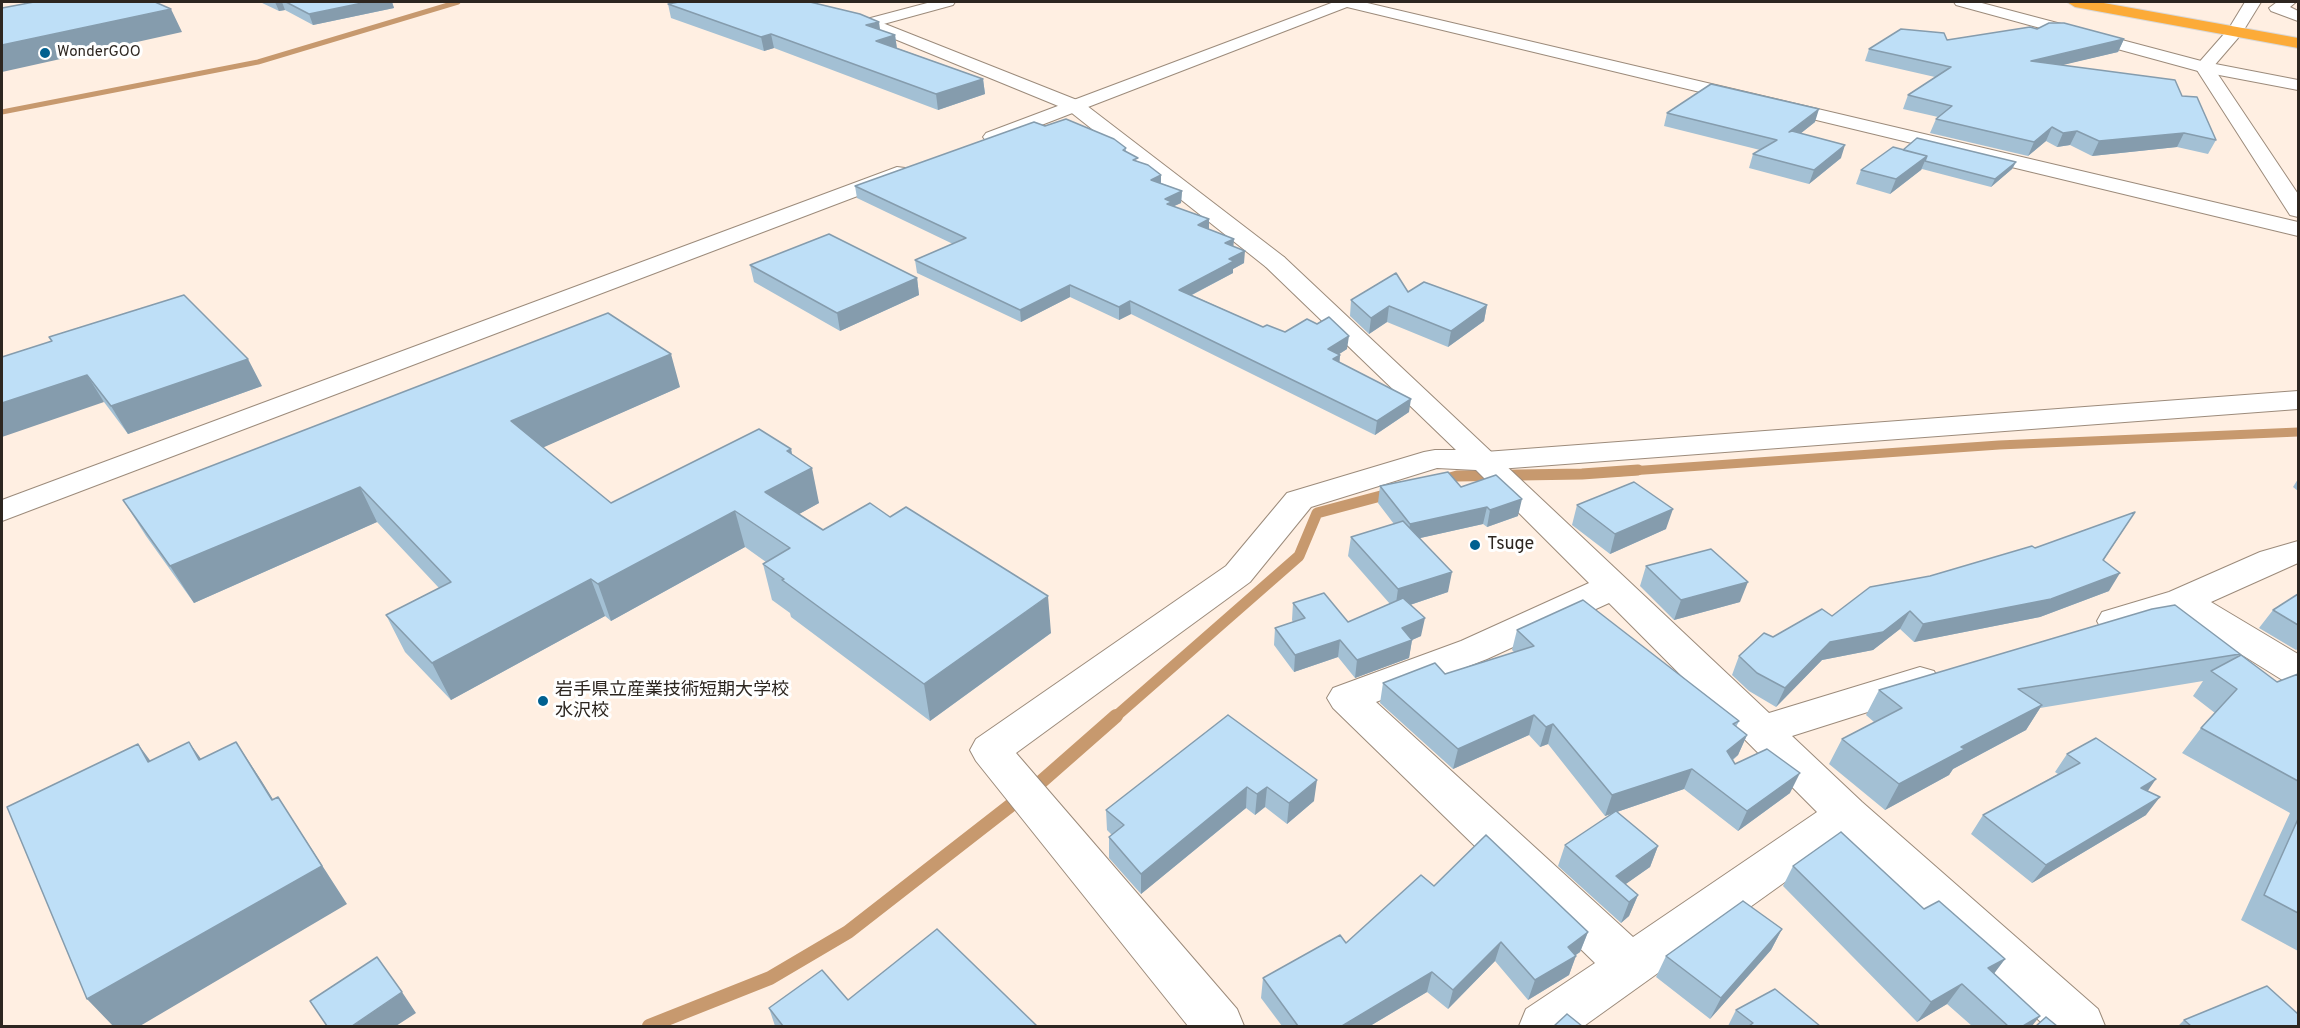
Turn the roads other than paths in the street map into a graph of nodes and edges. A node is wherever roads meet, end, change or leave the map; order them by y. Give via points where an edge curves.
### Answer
1 (789, 2) edge
2 (947, 2) edge
3 (1346, 2) edge
4 (1962, 2) edge
5 (2075, 2) edge
6 (2253, 2) edge
7 (2288, 2) edge
8 (2298, 16) edge
9 (869, 23) junction
10 (2298, 43) edge
11 (2204, 67) junction
12 (2298, 85) edge
13 (1075, 106) junction
14 (975, 144) edge
15 (919, 165) edge
16 (2298, 210) edge
17 (2298, 229) edge
18 (2298, 400) edge
19 (1485, 461) junction
20 (2, 511) edge
21 (2298, 552) edge
22 (1614, 586) junction
23 (2182, 601) junction
24 (2080, 632) edge
25 (1955, 671) edge
26 (2298, 671) edge
27 (1762, 730) junction
28 (1847, 813) junction
29 (1631, 966) junction
30 (1219, 1026) edge
31 (1544, 1026) edge
32 (2080, 1026) edge

1 - 9 street
2 - 9 street
3 - 13 street
3 - 17 street
4 - 11 street
5 - 10 highway
6 - 11 street
7 - 8 street via 2277,8
9 - 13 street
11 - 12 street
11 - 16 street
13 - 14 street
13 - 19 street via 1275,262
15 - 20 street
18 - 19 street
19 - 22 street
19 - 30 street via 1435,459 1299,500 1238,574 990,750
21 - 23 street
22 - 27 street
22 - 29 street via 1474,650 1347,698
23 - 24 street
23 - 26 street
25 - 27 street
27 - 28 street
28 - 29 street
28 - 32 street
29 - 31 street

